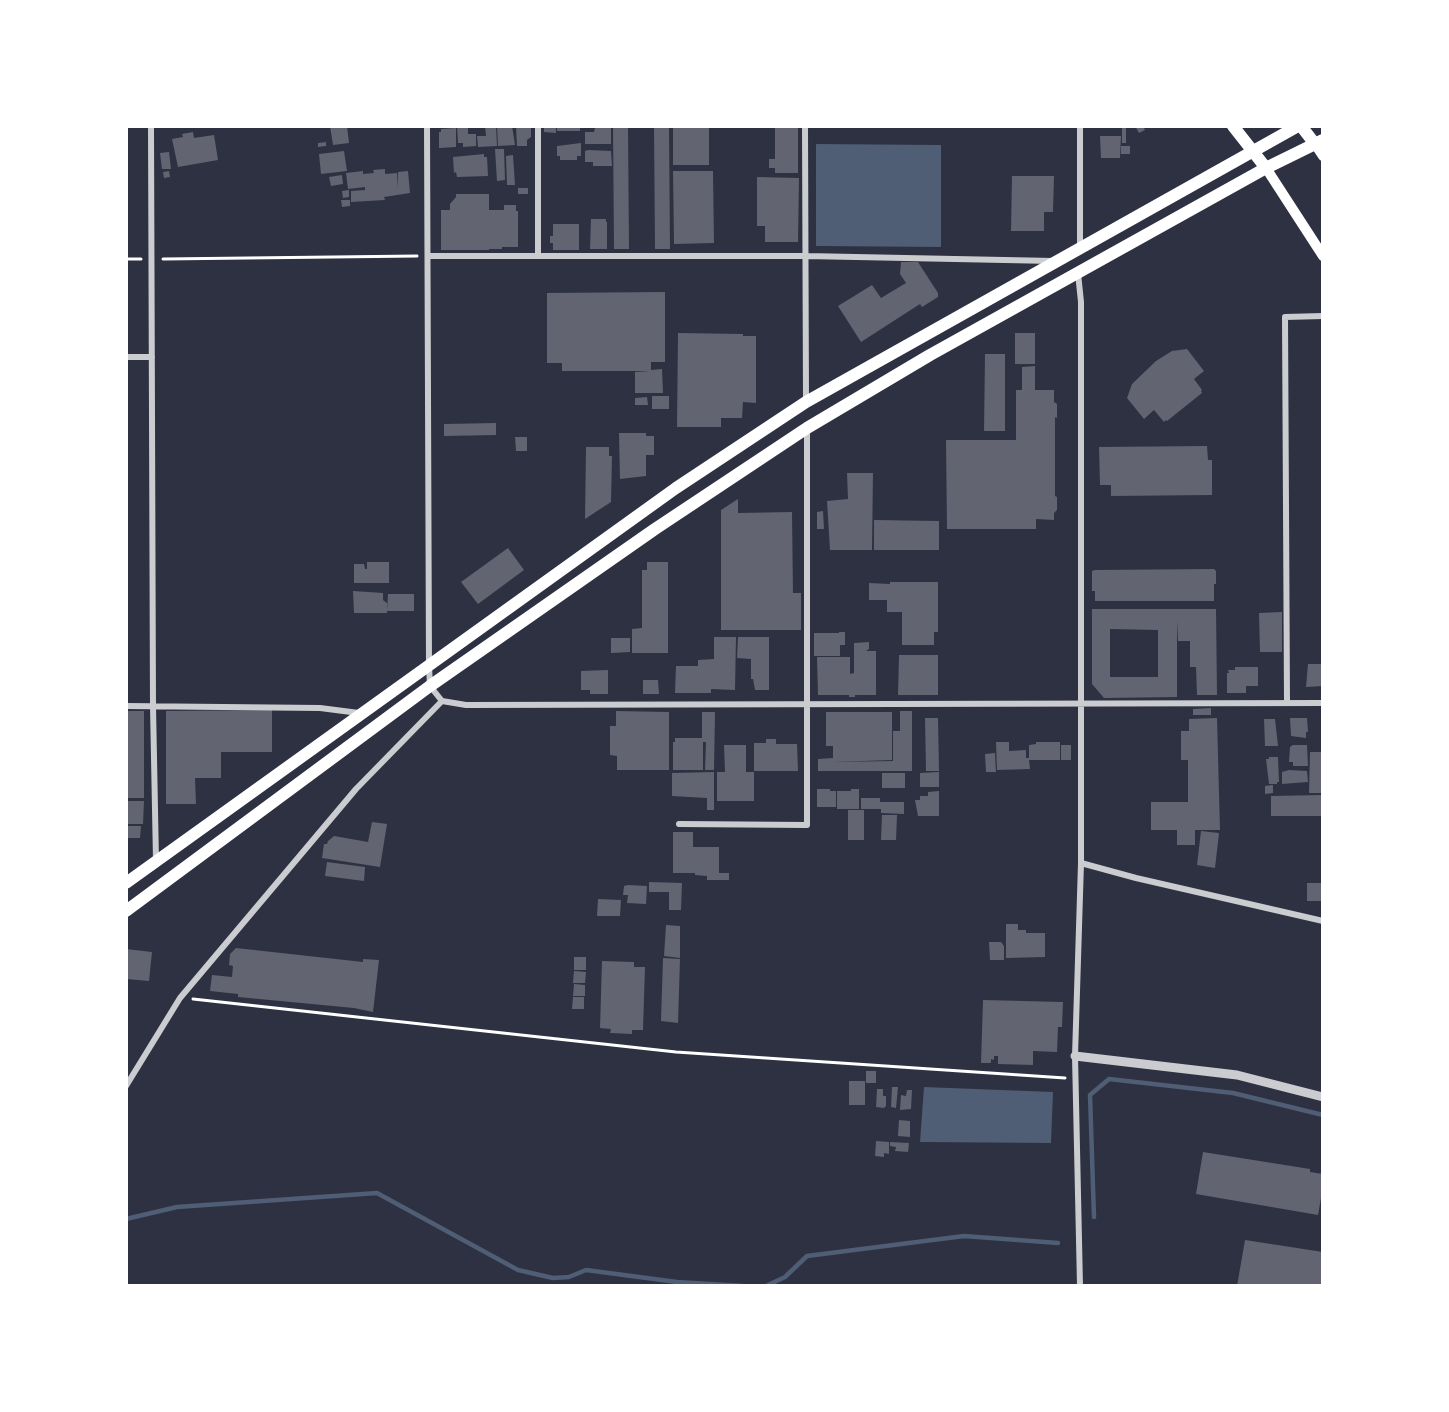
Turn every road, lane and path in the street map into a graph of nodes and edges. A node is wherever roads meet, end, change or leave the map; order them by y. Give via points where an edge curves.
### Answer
1 (151, 126) edge
2 (427, 126) edge
3 (538, 126) edge
4 (805, 126) edge
5 (1080, 126) edge
6 (1233, 126) edge
7 (1299, 126) edge
8 (1319, 142) edge
9 (1252, 151) junction
10 (1323, 156) edge
11 (1266, 168) junction
12 (1080, 248) junction
13 (428, 256) junction
14 (538, 256) junction
15 (806, 256) junction
16 (1323, 256) edge
17 (126, 259) edge
18 (152, 259) junction
19 (1057, 261) junction
20 (1078, 273) junction
21 (1323, 316) edge
22 (126, 357) edge
23 (152, 357) junction
24 (806, 402) junction
25 (807, 428) junction
26 (429, 666) junction
27 (430, 686) junction
28 (442, 701) junction
29 (1082, 702) junction
30 (1287, 702) junction
31 (808, 703) junction
32 (1323, 703) edge
33 (126, 706) edge
34 (153, 706) junction
35 (364, 714) junction
36 (679, 824) dead end
37 (156, 862) junction
38 (1081, 863) junction
39 (126, 884) edge
40 (126, 911) edge
41 (1323, 921) edge
42 (180, 998) junction
43 (1075, 1056) junction
44 (1075, 1078) junction
45 (126, 1086) edge
46 (1323, 1097) edge
47 (1080, 1286) edge

1 - 18 street
2 - 13 street
3 - 14 street
4 - 15 street
5 - 12 street
6 - 9 main road
7 - 8 main road
7 - 9 main road
8 - 10 main road
8 - 11 main road
9 - 11 main road
9 - 12 main road
11 - 16 main road
11 - 20 main road
12 - 19 main road
13 - 14 street
13 - 18 path
13 - 26 street
14 - 15 street
15 - 19 street
15 - 24 street
17 - 18 path
18 - 23 street
19 - 24 main road
20 - 25 main road
20 - 29 street
21 - 30 street via 1285,317
22 - 23 street
23 - 34 street
24 - 26 main road via 676,488
25 - 27 main road
25 - 31 street
26 - 27 street
26 - 35 main road
27 - 28 street
27 - 40 main road
28 - 31 street via 466,705
28 - 42 street via 356,789
29 - 30 street
29 - 31 street
29 - 38 street
30 - 32 street
31 - 36 street via 807,825
33 - 34 street
34 - 35 street via 320,708
34 - 37 street
35 - 37 main road
37 - 39 main road
38 - 41 street
38 - 43 street
42 - 44 path via 676,1052
42 - 45 street
43 - 44 street
43 - 46 street via 1237,1075
44 - 47 street

